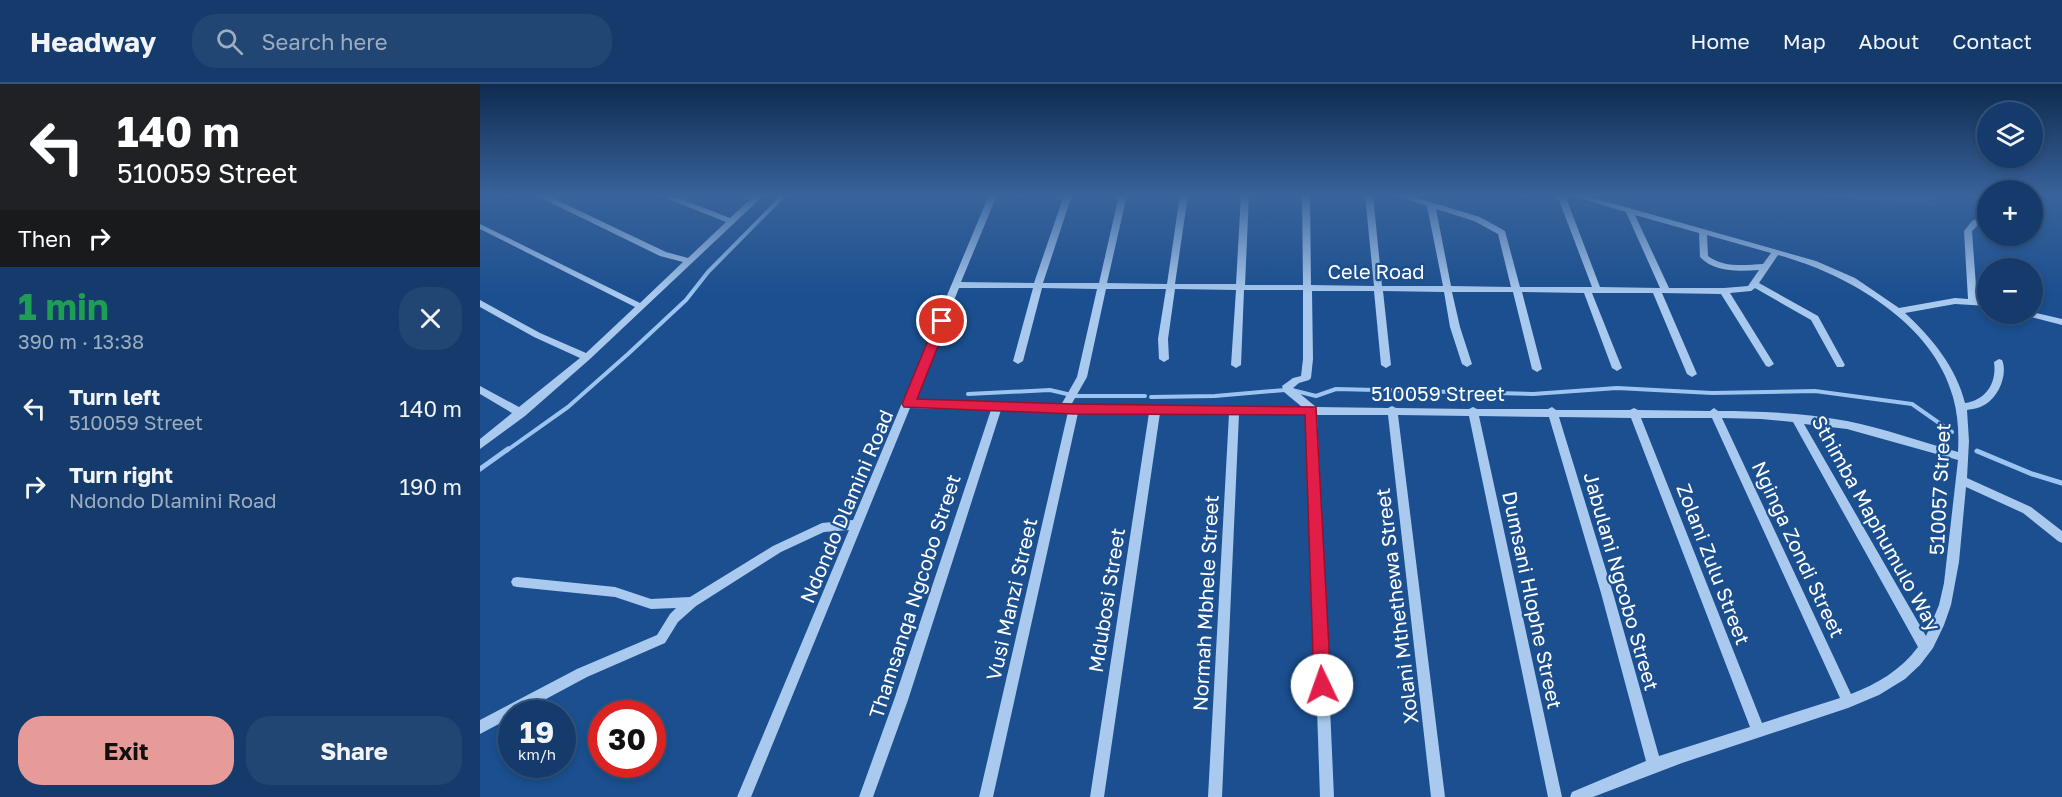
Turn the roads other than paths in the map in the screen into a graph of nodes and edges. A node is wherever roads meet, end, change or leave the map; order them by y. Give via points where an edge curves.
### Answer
1 (485, 228) edge
2 (609, 228) edge
3 (725, 228) edge
4 (979, 228) edge
5 (1057, 228) edge
6 (1115, 228) edge
7 (1180, 228) edge
8 (1243, 228) edge
9 (1307, 228) edge
10 (1372, 228) edge
11 (1435, 228) edge
12 (1494, 228) edge
13 (1574, 228) edge
14 (1636, 228) edge
15 (1693, 228) edge
16 (1970, 228) edge
17 (1703, 231) junction
18 (1776, 252) junction
19 (689, 261) junction
20 (1766, 267) junction
21 (1755, 284) junction
22 (956, 285) junction
23 (1038, 285) junction
24 (1102, 287) junction
25 (1172, 287) junction
26 (1239, 288) junction
27 (1308, 288) junction
28 (1377, 289) junction
29 (1447, 289) junction
30 (1515, 290) junction
31 (1587, 290) junction
32 (1597, 290) junction
33 (1662, 291) junction
34 (1724, 291) junction
35 (1973, 301) junction
36 (1977, 302) edge
37 (480, 303) edge
38 (641, 307) junction
39 (1896, 312) junction
40 (2043, 317) edge
41 (2062, 322) edge
42 (587, 357) junction
43 (1164, 359) dead end
44 (1018, 361) dead end
45 (1999, 362) dead end
46 (1467, 364) dead end
47 (1769, 364) dead end
48 (1236, 365) dead end
49 (1386, 365) dead end
50 (1840, 365) dead end
51 (1617, 368) dead end
52 (1537, 369) dead end
53 (1692, 374) dead end
54 (480, 389) edge
55 (909, 404) junction
56 (997, 406) junction
57 (1961, 407) junction
58 (1069, 409) junction
59 (1155, 410) junction
60 (1234, 410) junction
61 (1312, 410) junction
62 (1392, 410) junction
63 (1473, 411) junction
64 (1552, 411) junction
65 (1634, 412) junction
66 (1714, 412) junction
67 (521, 413) junction
68 (1796, 418) junction
69 (480, 445) edge
70 (1962, 457) junction
71 (1960, 480) junction
72 (858, 524) junction
73 (2062, 538) edge
74 (517, 582) dead end
75 (692, 602) junction
76 (1925, 647) junction
77 (1848, 702) junction
78 (480, 728) edge
79 (1758, 731) junction
80 (1654, 763) junction
81 (744, 797) edge
82 (866, 797) edge
83 (986, 797) edge
84 (1097, 797) edge
85 (1215, 797) edge
86 (1327, 797) edge
87 (1438, 797) edge
88 (1555, 797) edge
89 (1577, 797) edge

1 - 38 street
2 - 19 street via 663,254
3 - 19 street
4 - 22 street, Ndondo Dlamini Road
5 - 23 street
6 - 24 street, Vusi Manzi Street
7 - 25 street
8 - 26 street
9 - 27 street
10 - 28 street
11 - 29 street
12 - 30 street via 1502,233
13 - 32 street
14 - 33 street
15 - 17 street, 510057 Street
16 - 35 street
17 - 18 street, 510057 Street
17 - 20 street via 1704,256 1712,263 1725,267
18 - 20 street
18 - 39 street, 510057 Street via 1821,265 1853,280
19 - 38 street
20 - 21 street
21 - 34 street, Cele Road via 1747,289
21 - 50 street via 1815,318
22 - 23 street, Cele Road
22 - 55 street, Ndondo Dlamini Road
23 - 24 street, Cele Road
23 - 44 street
24 - 25 street, Cele Road
24 - 58 street, Vusi Manzi Street via 1082,377
25 - 26 street, Cele Road
25 - 43 street via 1163,339
26 - 27 street, Cele Road
26 - 48 street
27 - 28 street, Cele Road
27 - 61 street via 1306,378 1287,386
28 - 29 street, Cele Road
28 - 49 street
29 - 30 street, Cele Road
29 - 46 street
30 - 31 street, Cele Road
30 - 52 street
31 - 32 street, Cele Road
31 - 51 street
32 - 33 street, Cele Road
33 - 34 street, Cele Road
33 - 53 street
34 - 47 street
35 - 36 street
35 - 39 street
37 - 42 street
38 - 42 street
39 - 57 street, 510057 Street via 1943,362
40 - 41 street
42 - 67 street
45 - 57 street via 1999,377 1990,395 1981,403
54 - 67 street
55 - 56 street, 510059 Street
55 - 72 street, Ndondo Dlamini Road
56 - 58 street, 510059 Street
56 - 82 street, Thamsanqa Ngcobo Street via 902,700
57 - 70 street, 510057 Street
58 - 59 street, 510059 Street
58 - 83 street, Vusi Manzi Street
59 - 60 street, 510059 Street
59 - 84 street, Mdubosi Street
60 - 61 street, 510059 Street
60 - 85 street, Normah Mbhele Street
61 - 62 street, 510059 Street
61 - 86 street
62 - 63 street, 510059 Street
62 - 87 street, Xolani Mthethewa Street
63 - 64 street, 510059 Street
63 - 88 street, Dumsani Hlophe Street
64 - 65 street, 510059 Street
64 - 80 street, Jabulani Ngcobo Street
65 - 66 street, 510059 Street
65 - 79 street, Zolani Zulu Street
66 - 68 street, 510059 Street
66 - 77 street, Nginga Zondi Street
67 - 69 street
68 - 70 street, 510059 Street via 1871,430
68 - 76 street, Sthimba Maphumulo Way
70 - 71 street, 510057 Street
71 - 73 street via 2027,510
71 - 76 street, 510057 Street via 1954,569 1947,598
72 - 75 street via 822,528 799,537
72 - 81 street, Ndondo Dlamini Road
74 - 75 street via 615,592 662,606
75 - 78 street via 674,618 661,639 582,673
76 - 77 street, 510057 Street via 1903,673
77 - 79 street, 510057 Street
79 - 80 street, 510057 Street
80 - 89 street, 510057 Street

